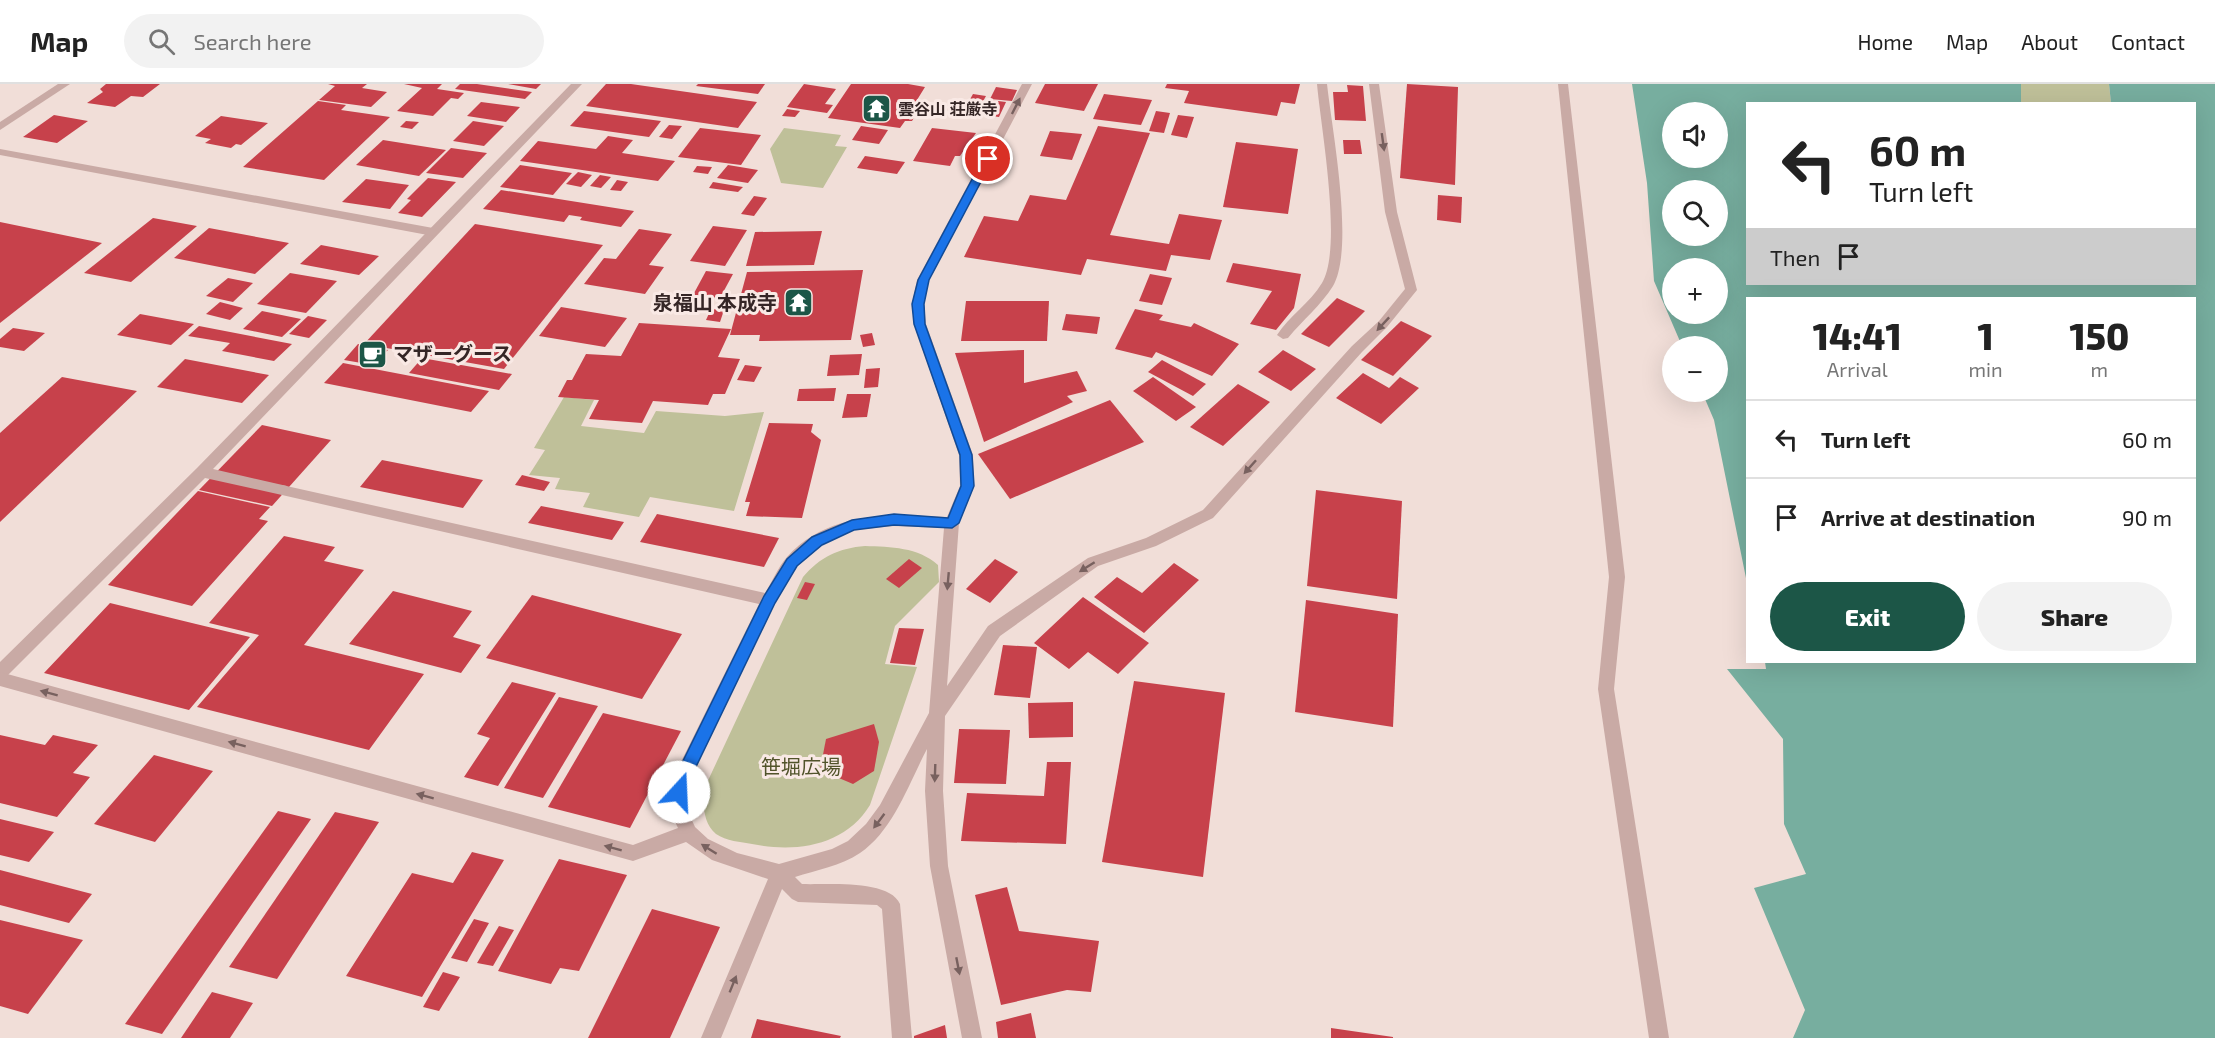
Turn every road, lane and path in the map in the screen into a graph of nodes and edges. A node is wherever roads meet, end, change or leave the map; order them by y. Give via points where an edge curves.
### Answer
1 (64, 84) edge
2 (577, 84) edge
3 (1027, 84) edge
4 (1322, 84) edge
5 (1374, 84) edge
6 (1563, 84) edge
7 (0, 127) edge
8 (0, 152) edge
9 (433, 232) junction
10 (1283, 335) dead end
11 (201, 472) junction
12 (952, 523) junction
13 (769, 600) junction
14 (0, 672) edge
15 (0, 679) edge
16 (937, 714) junction
17 (688, 833) junction
18 (779, 873) junction
19 (711, 1038) edge
20 (902, 1038) edge
21 (972, 1038) edge
22 (1659, 1038) edge

1 - 7 street
2 - 9 street
12 -> 3 street via 967,486 966,455 920,324 918,304 923,280
4 - 10 street via 1338,229 1336,257 1328,284
5 -> 16 street via 1391,212 1411,290 1208,514 1151,542 1093,562 994,631
6 - 22 street via 1617,577 1606,689
8 - 9 street
9 - 11 street
11 - 13 street
11 - 14 street
12 - 13 street via 894,519 852,525 817,541 792,562
12 -> 16 street
13 - 17 street via 685,772 678,812
17 -> 15 street via 633,853
16 -> 18 street via 886,812 872,830 854,847 835,856
16 -> 21 street via 934,791 939,866
18 -> 17 street via 730,860 706,849
19 -> 18 street
18 - 20 street via 798,893 880,896 891,904

